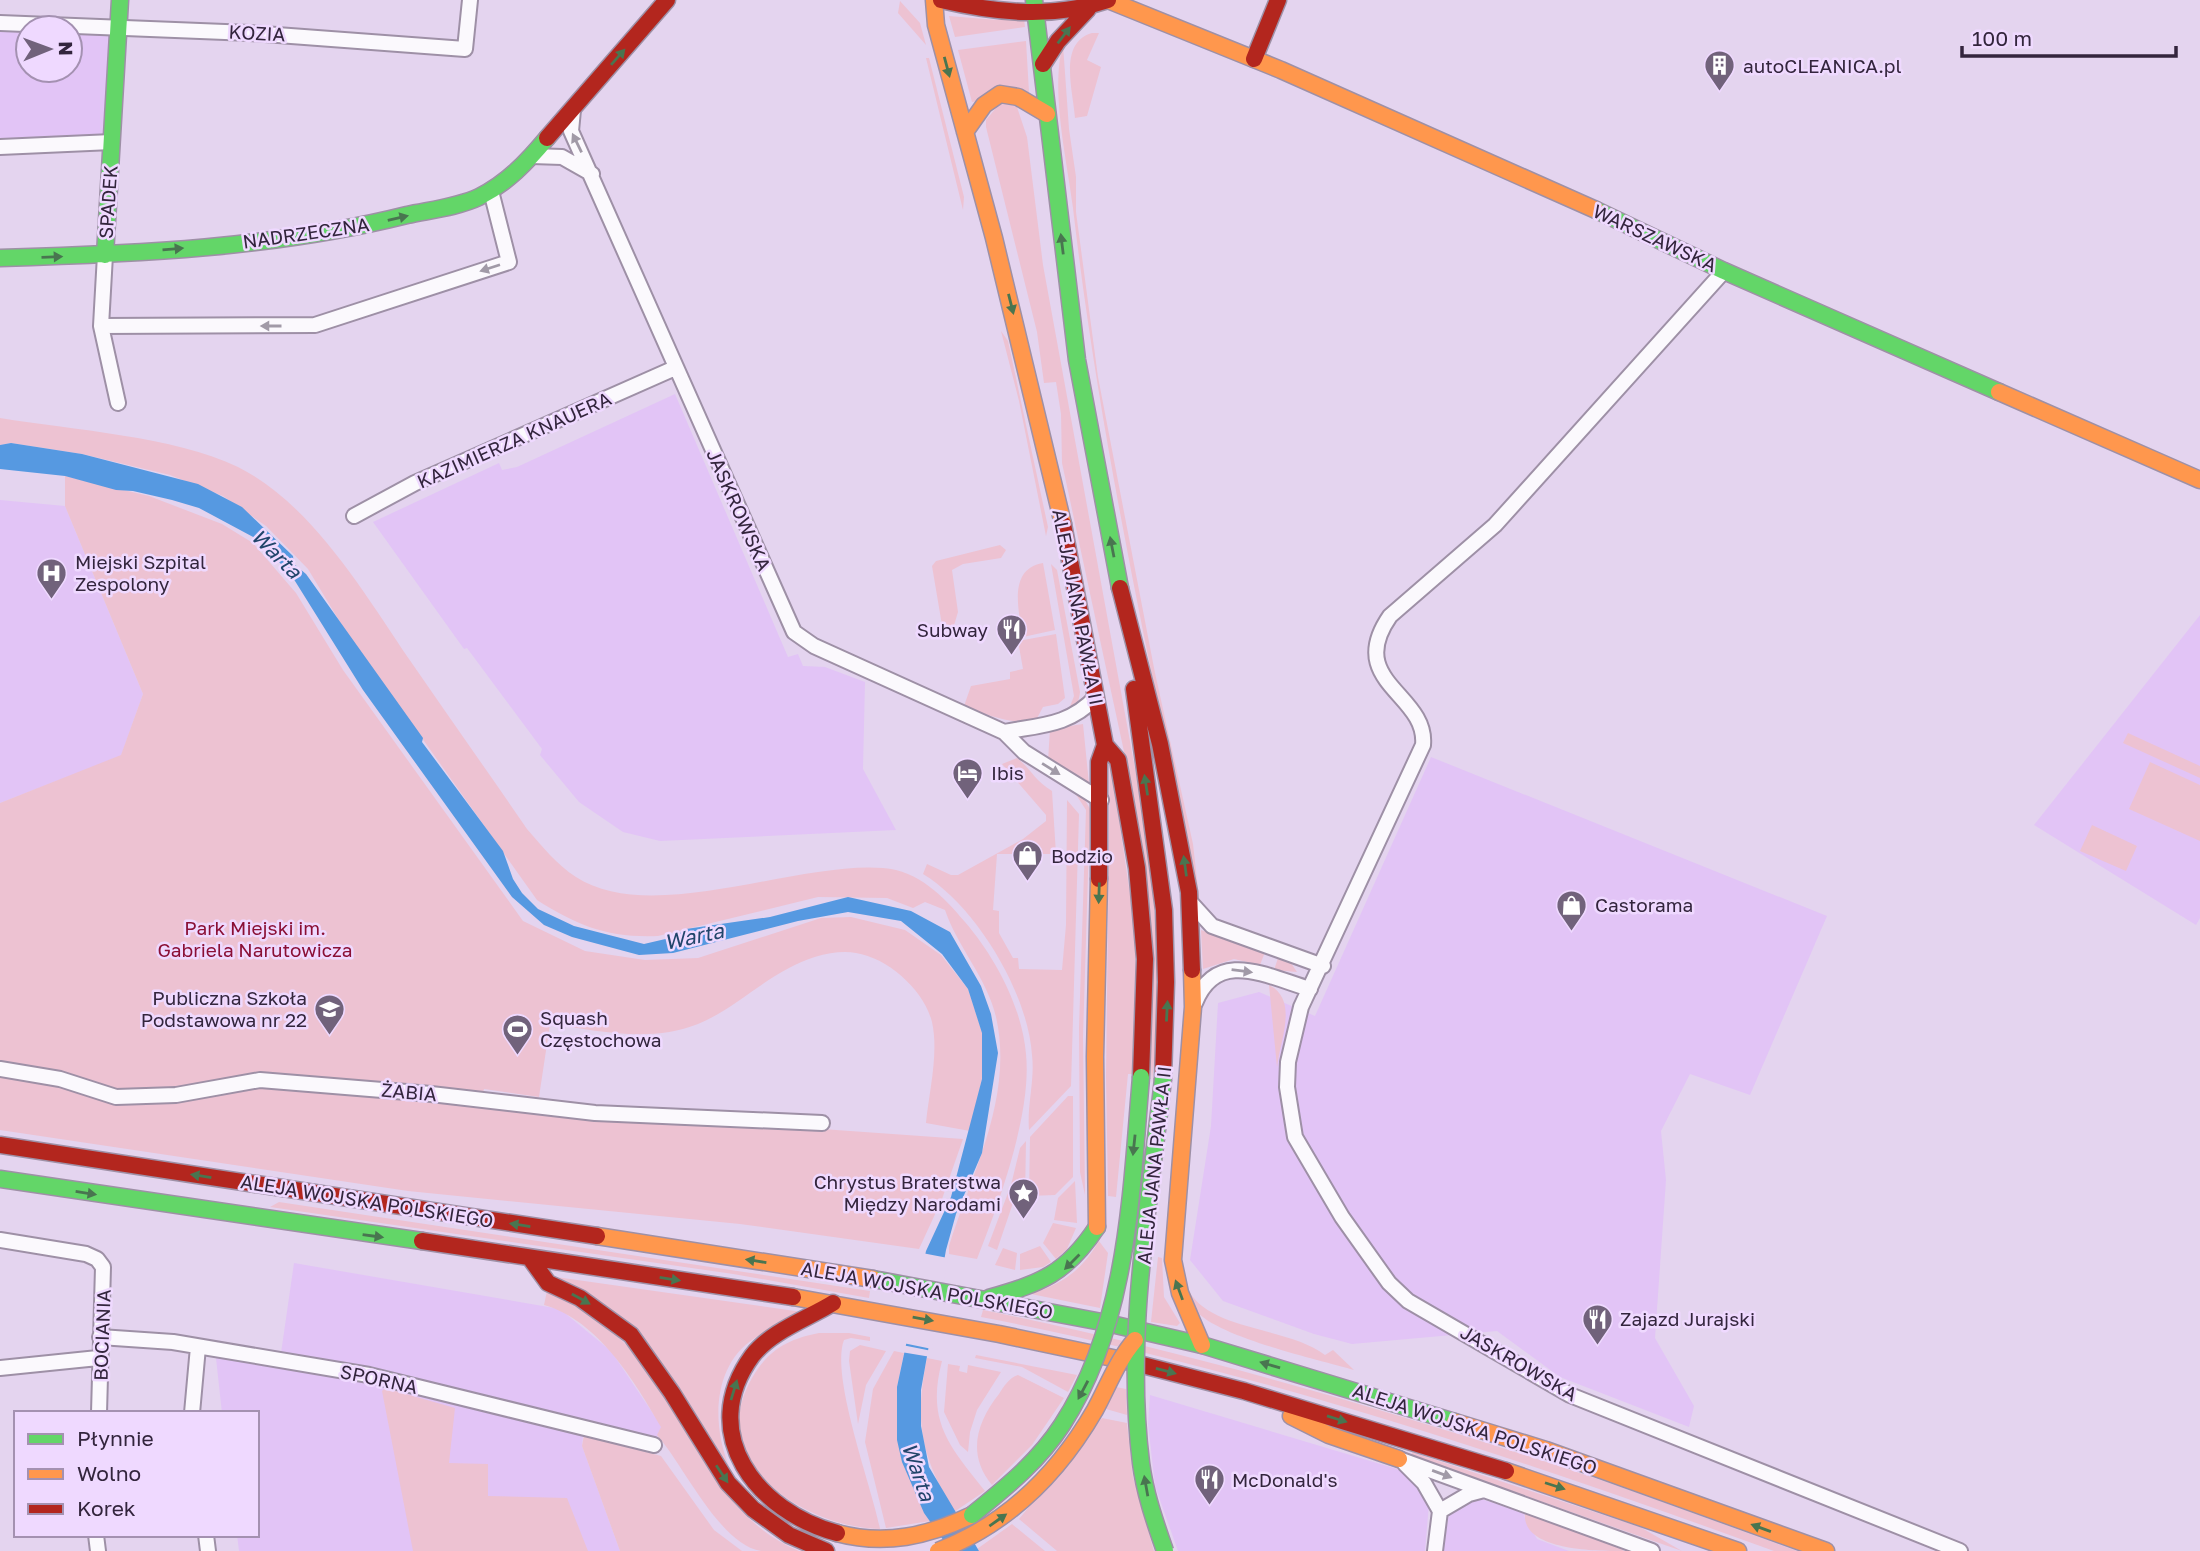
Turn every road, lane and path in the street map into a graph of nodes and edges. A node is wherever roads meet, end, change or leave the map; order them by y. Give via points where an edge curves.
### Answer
1 (120, 0) edge
2 (470, 0) edge
3 (667, 0) edge
4 (934, 0) edge
5 (978, 0) edge
6 (1108, 0) edge
7 (1278, 0) edge
8 (948, 2) edge
9 (1035, 6) edge
10 (1088, 9) junction
11 (0, 23) edge
12 (119, 26) junction
13 (1254, 59) junction
14 (1043, 64) junction
15 (573, 109) junction
16 (1047, 114) junction
17 (964, 132) junction
18 (112, 142) junction
19 (0, 147) edge
20 (532, 156) junction
21 (593, 174) junction
22 (491, 191) junction
23 (105, 255) junction
24 (0, 258) edge
25 (1724, 271) junction
26 (101, 326) junction
27 (676, 368) junction
28 (118, 403) dead end
29 (2200, 480) edge
30 (354, 516) dead end
31 (1125, 614) junction
32 (1096, 697) junction
33 (1004, 732) junction
34 (1105, 746) junction
35 (1101, 800) junction
36 (1189, 892) junction
37 (1323, 965) junction
38 (1310, 989) junction
39 (1194, 1007) junction
40 (0, 1069) edge
41 (822, 1123) dead end
42 (0, 1145) edge
43 (0, 1179) edge
44 (1097, 1227) junction
45 (1173, 1231) junction
46 (0, 1241) edge
47 (530, 1258) junction
48 (986, 1299) junction
49 (833, 1303) junction
50 (100, 1337) junction
51 (1135, 1340) junction
52 (1202, 1345) junction
53 (198, 1347) junction
54 (98, 1358) junction
55 (0, 1368) edge
56 (1248, 1392) junction
57 (99, 1411) edge
58 (192, 1411) edge
59 (654, 1445) dead end
60 (1399, 1459) junction
61 (1485, 1490) junction
62 (1440, 1511) junction
63 (826, 1551) edge
64 (938, 1551) edge
65 (1165, 1551) edge
66 (1435, 1551) edge
67 (1652, 1551) edge
68 (1738, 1551) edge
69 (1826, 1551) edge
70 (1959, 1551) edge

1 - 12 main road, SPADEK
2 - 12 street, KOZIA via 465,48
15 -> 3 main road, NADRZECZNA
4 -> 17 main road, ALEJA JANA PAWŁA II via 936,25
5 - 8 main road
6 - 10 main road, WARSZAWSKA
6 - 13 main road, WARSZAWSKA
7 - 13 main road
8 - 9 main road, WARSZAWSKA via 1000,12
9 - 10 main road, WARSZAWSKA
9 - 14 main road, ALEJA JANA PAWŁA II
14 -> 10 main road, WARSZAWSKA
11 - 12 street, KOZIA
12 - 18 main road, SPADEK
13 - 25 main road, WARSZAWSKA
14 - 16 main road, ALEJA JANA PAWŁA II
15 - 20 main road, NADRZECZNA
21 -> 15 street, JASKROWSKA via 571,131
16 - 17 main road via 1016,95 997,93 984,102
31 -> 16 main road, ALEJA JANA PAWŁA II via 1077,360
17 -> 32 main road, ALEJA JANA PAWŁA II via 1057,494
18 - 19 street
18 - 23 main road, SPADEK
20 - 21 street via 562,157
20 - 22 main road, NADRZECZNA
21 - 27 street, JASKROWSKA
23 -> 22 main road, NADRZECZNA via 312,236 460,204
22 -> 26 street via 509,262 315,325
24 -> 23 main road, NADRZECZNA
23 - 26 street, SPADEK
25 - 29 main road, WARSZAWSKA
25 - 37 street, JASKROWSKA via 1495,525 1382,627 1376,655 1379,670 1422,727 1423,745
26 - 28 street, SPADEK
27 - 30 street, KAZIMIERZA KNAUERA via 415,483
27 - 33 street, JASKROWSKA via 794,632 814,646
36 -> 31 main road, ALEJA JANA PAWŁA II via 1160,744
51 -> 31 main road, ALEJA JANA PAWŁA II, bridge via 1163,1079 1167,993 1165,925
32 - 33 street via 1070,719
32 - 34 main road, ALEJA JANA PAWŁA II
33 -> 35 street, JASKROWSKA via 1024,752
34 - 35 main road, ALEJA JANA PAWŁA II via 1099,762
34 -> 49 main road, bridge via 1118,760 1137,868 1145,958 1141,1077 1113,1308 1094,1369 1064,1423 1029,1468 972,1515 921,1536 852,1538 824,1530 775,1504 744,1471 729,1429 735,1385 753,1354
35 -> 44 main road, ALEJA JANA PAWŁA II via 1095,1057
36 - 37 street via 1199,915 1212,926
36 - 39 main road, ALEJA JANA PAWŁA II
37 - 38 street, JASKROWSKA
39 -> 38 street via 1205,984 1231,969
38 - 70 street, JASKROWSKA via 1288,1062 1294,1137 1342,1217 1389,1283 1408,1301 1570,1395
39 - 45 main road, ALEJA JANA PAWŁA II
40 - 41 street, ŻABIA via 60,1079 116,1097 176,1095 260,1080 595,1113
48 -> 42 main road, ALEJA WOJSKA POLSKIEGO
43 -> 47 main road, ALEJA WOJSKA POLSKIEGO
44 - 45 main road via 1116,1251 1133,1259 1162,1251
44 -> 48 main road via 1063,1272
52 -> 45 main road, ALEJA JANA PAWŁA II via 1175,1280
46 - 50 street, BOCIANIA via 97,1259 104,1278
47 -> 49 main road, ALEJA WOJSKA POLSKIEGO
47 -> 63 main road via 548,1283 592,1305 631,1335 728,1483 752,1510 789,1535
48 - 52 main road, ALEJA WOJSKA POLSKIEGO
49 -> 56 main road, ALEJA WOJSKA POLSKIEGO via 980,1329
50 - 53 street, SPORNA via 145,1338
50 - 54 street, BOCIANIA
64 -> 51 main road, bridge via 973,1537 1043,1481 1082,1431 1119,1357
65 -> 51 main road, ALEJA JANA PAWŁA II, bridge via 1141,1463
69 -> 52 main road, ALEJA WOJSKA POLSKIEGO via 1546,1450
53 - 58 street
53 - 59 street, SPORNA via 369,1375
54 - 55 street
54 - 57 street, BOCIANIA
56 - 60 main road via 1329,1435
56 -> 68 main road, ALEJA WOJSKA POLSKIEGO via 1541,1482
60 -> 61 street
60 - 62 street via 1420,1478
61 - 62 street
61 - 67 street
62 - 66 street

